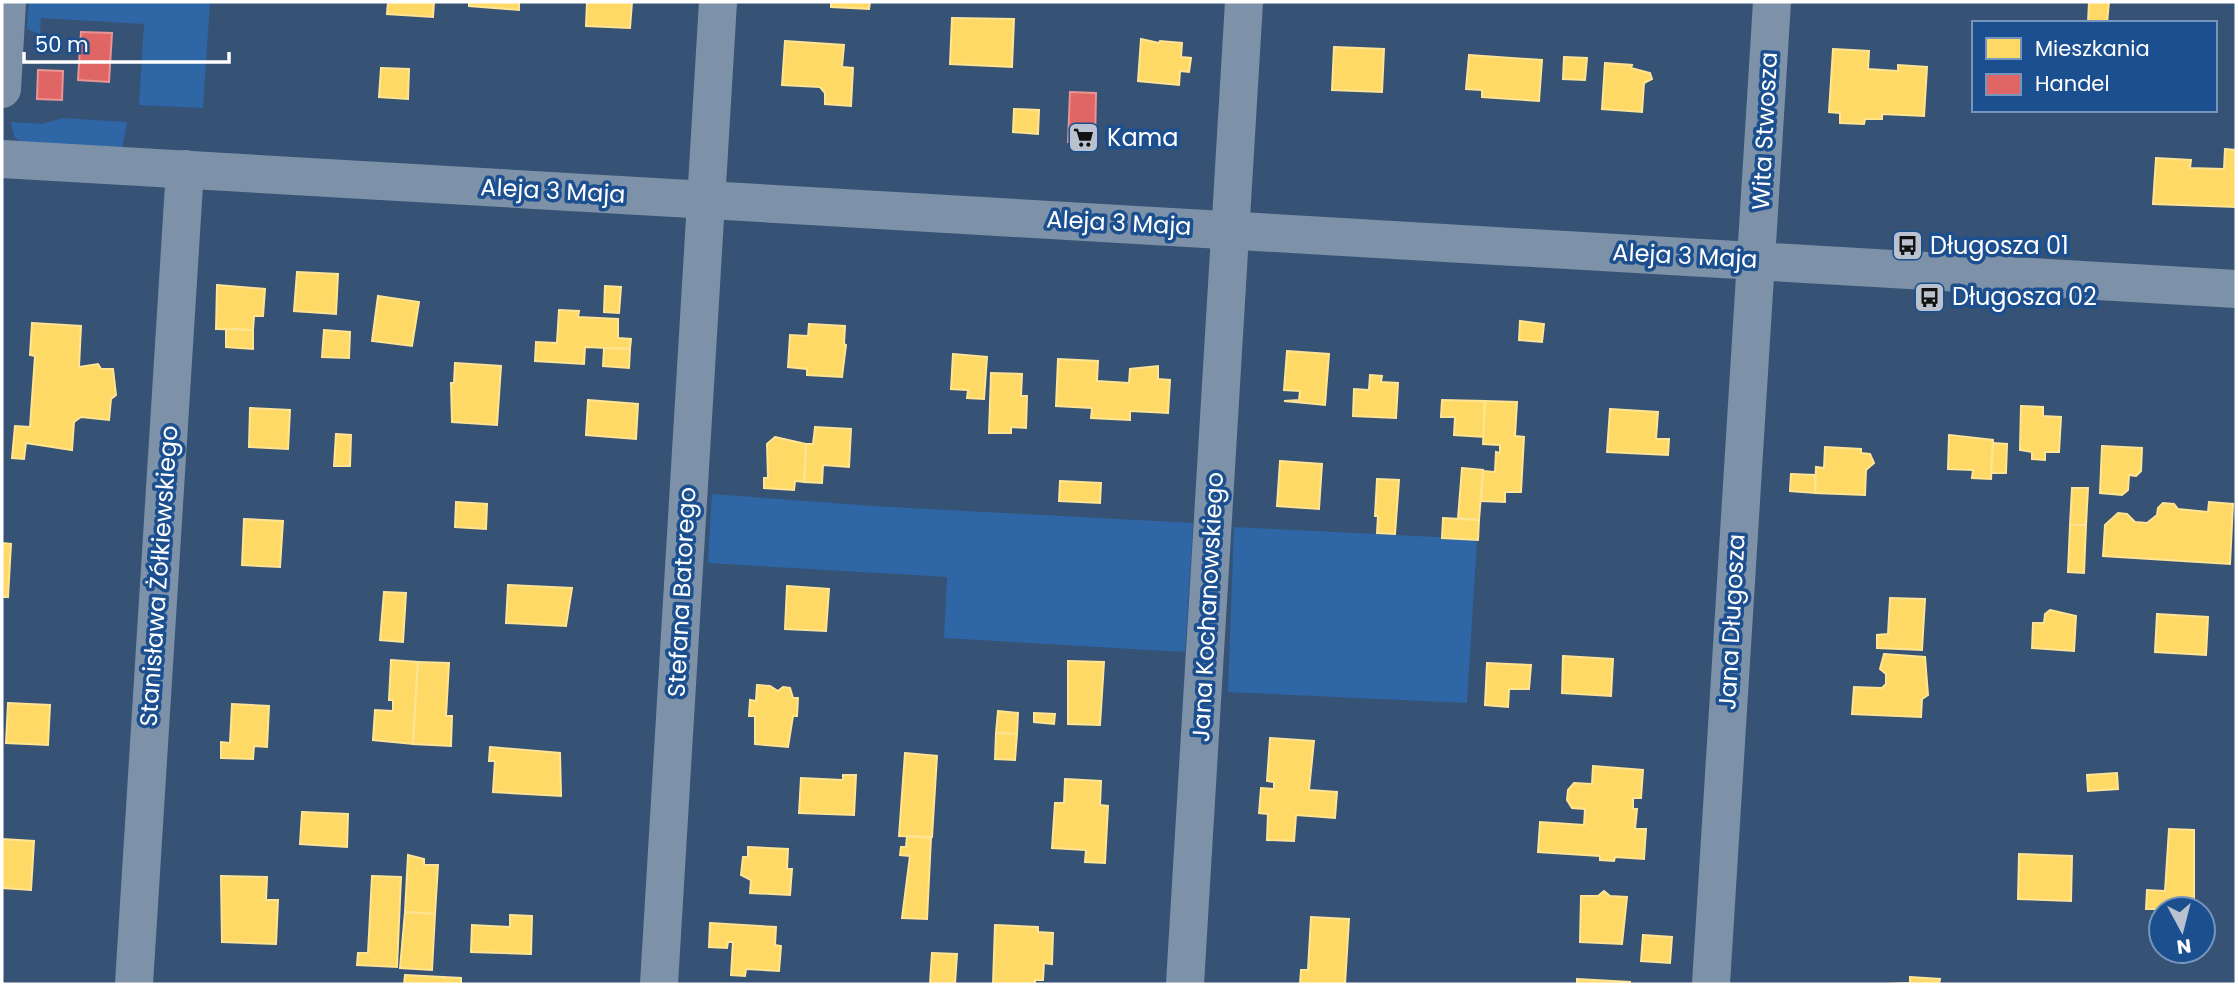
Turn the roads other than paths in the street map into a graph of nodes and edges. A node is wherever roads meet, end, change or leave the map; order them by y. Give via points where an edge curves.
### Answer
1 (7, 2) edge
2 (718, 2) edge
3 (1244, 2) edge
4 (1772, 2) edge
5 (2, 89) edge
6 (2, 159) edge
7 (185, 169) junction
8 (706, 200) junction
9 (1230, 229) junction
10 (1758, 261) junction
11 (2236, 289) edge
12 (134, 984) edge
13 (659, 984) edge
14 (1185, 984) edge
15 (1711, 984) edge

1 - 5 street
2 - 8 street, Stefana Batorego
3 - 9 street, Jana Kochanowskiego
4 - 10 street, Wita Stwosza
6 - 7 street, Aleja 3 Maja
7 - 8 street, Aleja 3 Maja
7 - 12 street, Stanisława Żółkiewskiego
8 - 9 street, Aleja 3 Maja
8 - 13 street, Stefana Batorego
9 - 10 street, Aleja 3 Maja
9 - 14 street, Jana Kochanowskiego
10 - 11 street, Aleja 3 Maja
10 - 15 street, Jana Długosza via 1750,323

